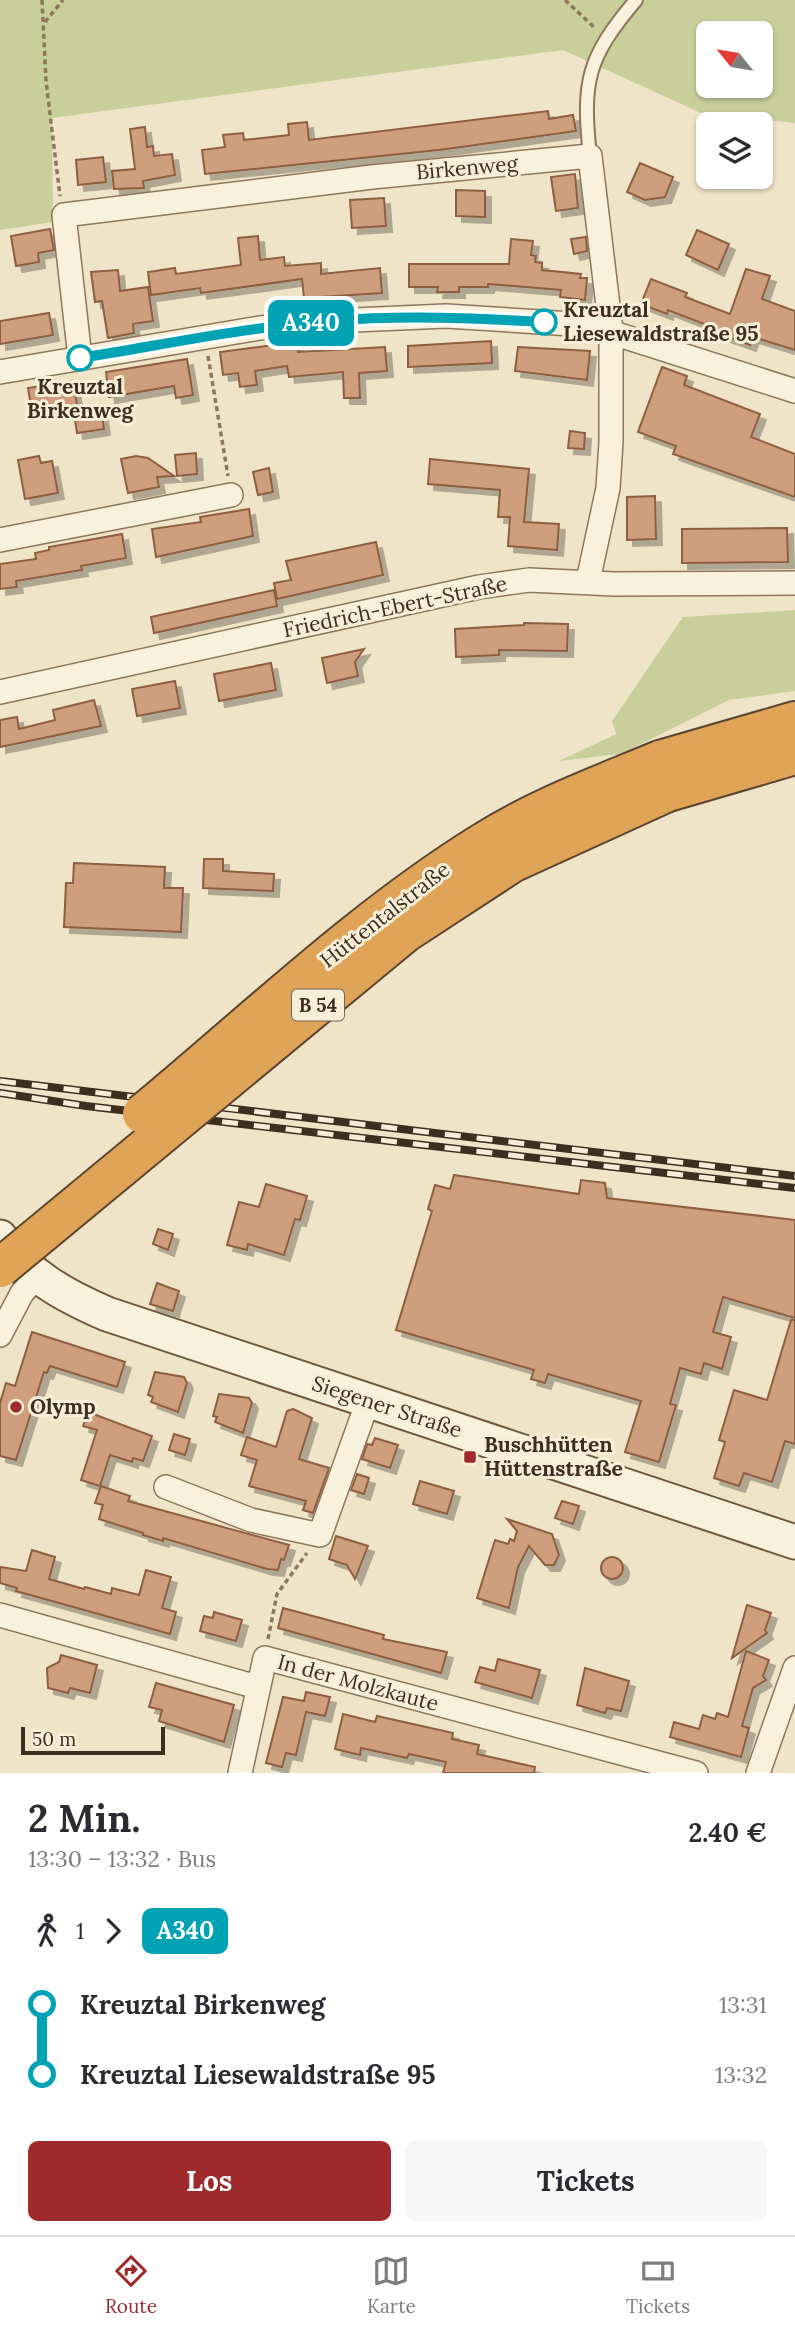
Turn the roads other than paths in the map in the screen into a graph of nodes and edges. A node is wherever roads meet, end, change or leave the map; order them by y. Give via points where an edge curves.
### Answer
1 (636, 0) edge
2 (590, 156) junction
3 (611, 331) junction
4 (80, 358) junction
5 (0, 372) edge
6 (795, 391) edge
7 (231, 495) road end
8 (0, 540) edge
9 (588, 581) junction
10 (795, 583) edge
11 (0, 691) edge
12 (795, 721) edge
13 (795, 755) edge
14 (664, 776) junction
15 (0, 1235) edge
16 (0, 1268) edge
17 (37, 1277) junction
18 (0, 1335) edge
19 (368, 1401) junction
20 (166, 1487) dead end
21 (795, 1542) edge
22 (0, 1615) edge
23 (795, 1668) edge
24 (257, 1687) junction
25 (240, 1773) edge
26 (696, 1773) edge
27 (758, 1773) edge

1 - 2 lane via 605,37 592,70 584,108
2 - 3 street
2 - 4 street, Birkenweg via 64,215
3 - 4 street via 588,325 446,316 331,321
3 - 6 street
3 - 9 street via 611,464
4 - 5 street
7 - 8 street
9 - 10 street, Friedrich-Ebert-Straße
9 - 11 street, Friedrich-Ebert-Straße via 529,580 479,587
12 - 14 highway, Hüttentalstraße / B 54
13 - 14 highway, Hüttentalstraße / B 54
14 - 15 highway, Hüttentalstraße / B 54, bridge via 577,794 483,842 379,916
14 - 16 highway, Hüttentalstraße / B 54, bridge via 512,863 405,933
15 - 17 main road, Siegener Straße
17 - 18 street via 22,1293
17 - 19 main road, Siegener Straße via 67,1297 107,1314
19 - 20 street via 320,1535 251,1520
19 - 21 main road, Siegener Straße
22 - 24 street, In der Molzkaute
23 - 27 street
24 - 25 street
24 - 26 street, In der Molzkaute via 265,1658

